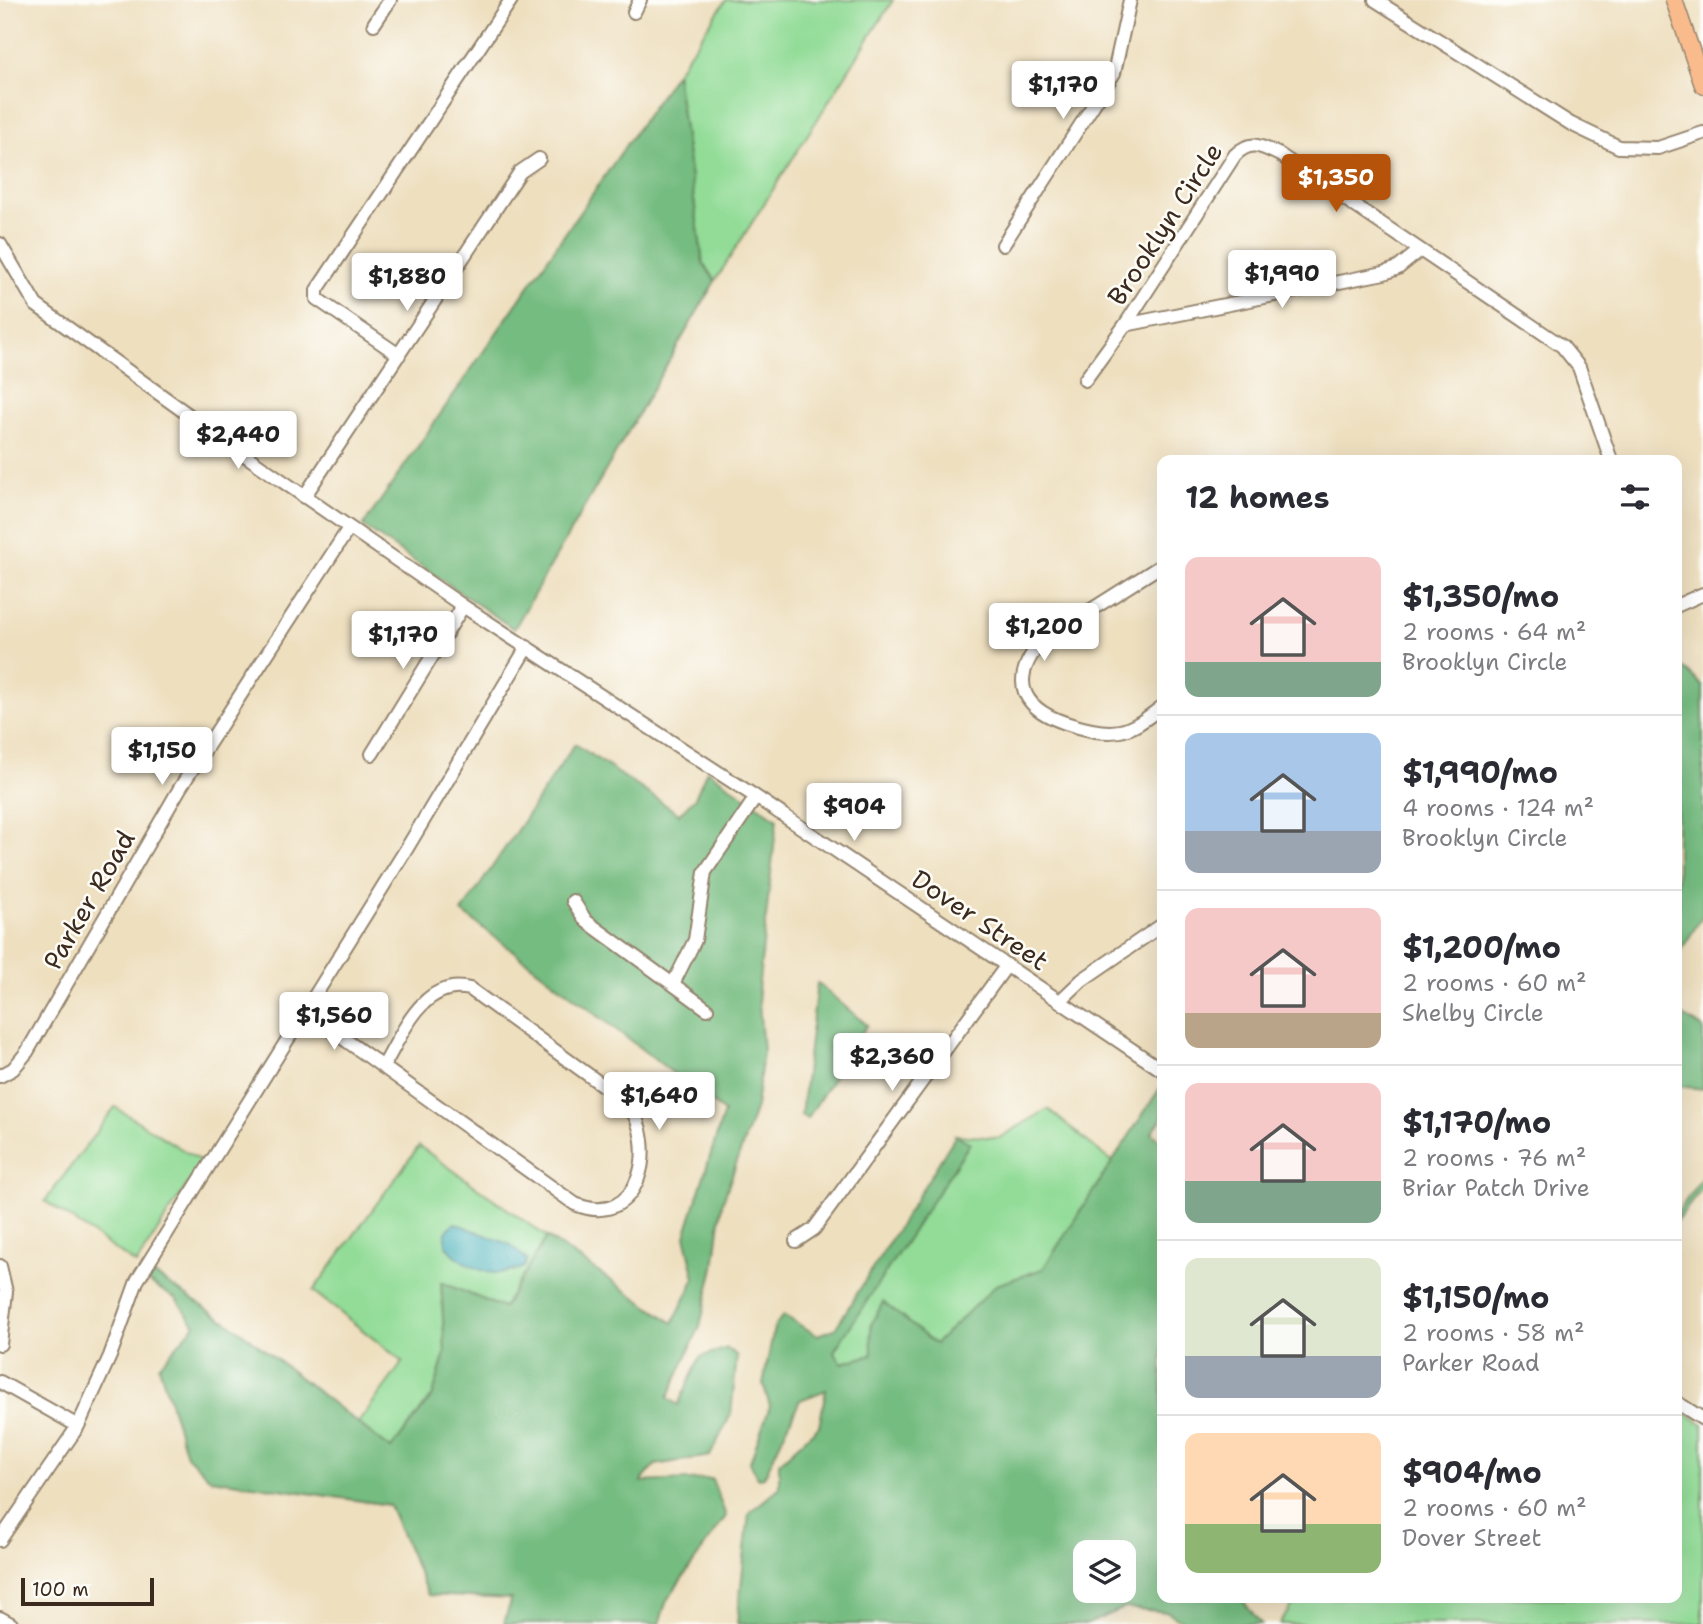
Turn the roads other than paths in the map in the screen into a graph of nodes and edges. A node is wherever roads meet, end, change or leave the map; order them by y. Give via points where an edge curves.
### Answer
1 (390, 0) edge
2 (511, 0) edge
3 (640, 0) edge
4 (1130, 0) edge
5 (1674, 0) edge
6 (1380, 1) edge
7 (634, 12) dead end
8 (374, 24) dead end
9 (1703, 85) edge
10 (1703, 133) edge
11 (539, 159) dead end
12 (0, 244) edge
13 (1003, 245) dead end
14 (1419, 251) junction
15 (1125, 325) junction
16 (399, 355) junction
17 (1085, 380) dead end
18 (1609, 455) edge
19 (304, 497) junction
20 (349, 528) junction
21 (1157, 568) edge
22 (1703, 594) edge
23 (1682, 603) edge
24 (463, 607) junction
25 (527, 647) junction
26 (1157, 710) edge
27 (372, 754) dead end
28 (756, 797) junction
29 (573, 901) dead end
30 (1157, 928) edge
31 (1007, 965) junction
32 (673, 984) junction
33 (1060, 1001) junction
34 (707, 1009) dead end
35 (305, 1011) junction
36 (383, 1067) junction
37 (1157, 1067) edge
38 (0, 1076) edge
39 (796, 1241) dead end
40 (0, 1266) edge
41 (0, 1344) edge
42 (0, 1382) edge
43 (1682, 1406) edge
44 (1703, 1419) edge
45 (78, 1426) junction
46 (0, 1540) edge
47 (0, 1618) edge
48 (11, 1624) edge

1 - 8 street
2 - 16 street via 316,295
3 - 7 street
4 - 13 street via 1114,73
5 - 9 main road
6 - 10 street via 1571,124 1619,147 1658,148
11 - 16 street via 520,172
12 - 19 street, Dover Street via 36,305
14 - 15 street, Brooklyn Circle via 1384,273
14 - 15 street, Brooklyn Circle via 1280,155 1246,144
14 - 18 street, Brooklyn Circle via 1572,356
15 - 17 street, Brooklyn Circle
16 - 19 street
19 - 20 street, Dover Street
20 - 24 street, Dover Street
20 - 38 street, Parker Road via 180,788 27,1052
21 - 26 street via 1042,641 1022,672 1023,688 1036,709 1092,731 1122,731
22 - 23 street
24 - 25 street, Dover Street
24 - 27 street
25 - 28 street, Dover Street
25 - 35 street
28 - 31 street, Dover Street
28 - 32 street via 705,872 695,940
29 - 32 street via 586,921
30 - 33 street via 1082,980
31 - 33 street, Dover Street
31 - 39 street via 814,1229
32 - 34 street
33 - 37 street, Dover Street
35 - 36 street
35 - 45 street via 137,1281
36 - 36 street via 575,1204 615,1208 637,1183 644,1142 639,1117 627,1103 470,989 445,987 424,1001
40 - 41 street via 6,1292
42 - 45 street
43 - 44 street
45 - 46 street
47 - 48 street

